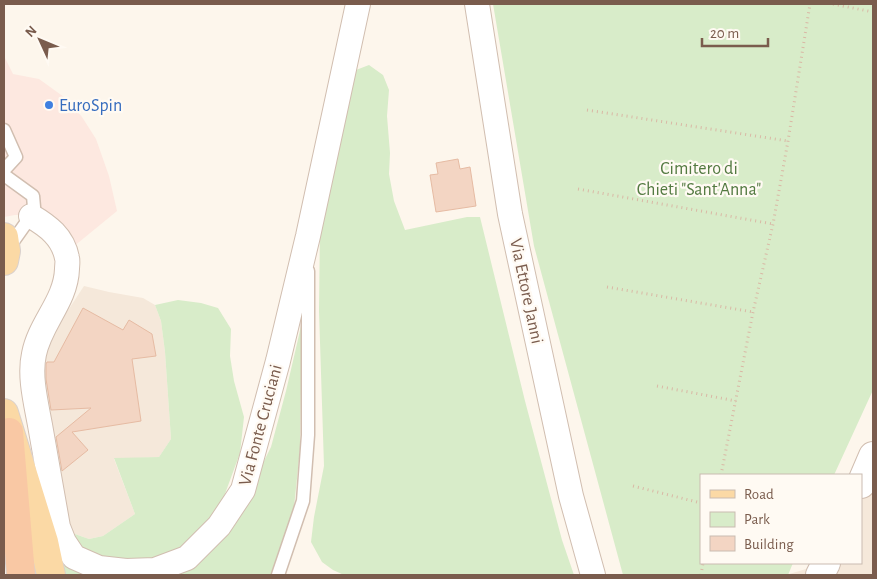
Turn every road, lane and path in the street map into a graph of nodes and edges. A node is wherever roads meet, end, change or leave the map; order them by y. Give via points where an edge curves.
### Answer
1 (358, 4) edge
2 (477, 4) edge
3 (810, 4) edge
4 (833, 4) edge
5 (873, 12) edge
6 (587, 110) dead end
7 (4, 130) edge
8 (788, 142) junction
9 (4, 170) edge
10 (4, 175) edge
11 (578, 189) dead end
12 (32, 216) junction
13 (773, 224) junction
14 (308, 236) junction
15 (4, 245) edge
16 (607, 287) dead end
17 (753, 312) junction
18 (657, 386) dead end
19 (736, 401) junction
20 (7, 422) edge
21 (873, 456) edge
22 (721, 474) edge
23 (862, 482) edge
24 (633, 486) dead end
25 (700, 503) edge
26 (21, 575) edge
27 (33, 575) edge
28 (51, 575) edge
29 (278, 575) edge
30 (593, 575) edge

1 - 14 street, Via Fonte Cruciani
2 - 30 street, Via Ettore Janni via 510,214 571,496
3 - 8 path
4 - 5 path
6 - 8 path
7 - 9 lane via 16,157
8 - 13 path
10 - 12 lane via 33,196
11 - 13 path
12 - 14 street, Via Fonte Cruciani via 56,234 67,258 67,278 62,296 33,354 32,381 58,527 74,557 100,568 126,571 155,570 187,558 219,526 243,490
12 - 15 lane
12 - 15 lane via 6,230
13 - 17 path
14 - 29 lane via 308,435 303,501
16 - 17 path
17 - 19 path
18 - 19 path
19 - 22 path
20 - 26 highway
20 - 27 main road
20 - 28 main road
21 - 23 street
24 - 25 path

